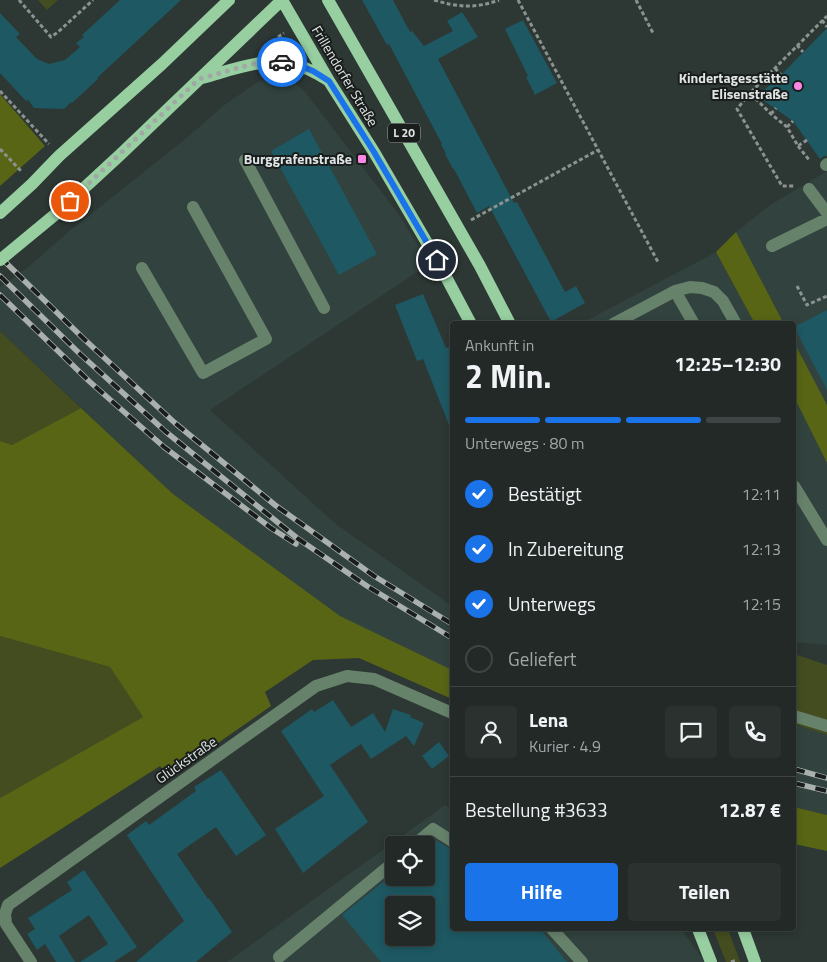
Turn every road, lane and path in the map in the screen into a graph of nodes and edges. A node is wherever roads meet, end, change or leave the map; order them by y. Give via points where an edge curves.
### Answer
1 (19, 0) edge
2 (93, 0) edge
3 (229, 0) edge
4 (282, 0) edge
5 (328, 0) edge
6 (434, 0) edge
7 (498, 0) edge
8 (518, 0) edge
9 (636, 0) edge
10 (827, 16) edge
11 (822, 20) junction
12 (827, 27) edge
13 (653, 33) dead end
14 (797, 45) junction
15 (804, 52) dead end
16 (774, 68) junction
17 (781, 75) dead end
18 (199, 79) junction
19 (329, 81) junction
20 (0, 91) edge
21 (750, 94) junction
22 (776, 108) dead end
23 (771, 114) junction
24 (793, 121) dead end
25 (787, 127) junction
26 (807, 140) dead end
27 (0, 149) edge
28 (598, 150) junction
29 (59, 156) junction
30 (245, 160) dead end
31 (32, 184) junction
32 (794, 186) dead end
33 (809, 190) dead end
34 (193, 207) dead end
35 (0, 213) edge
36 (827, 213) edge
37 (827, 219) edge
38 (457, 227) junction
39 (772, 246) dead end
40 (0, 260) edge
41 (658, 262) dead end
42 (142, 268) dead end
43 (797, 286) dead end
44 (675, 291) junction
45 (827, 296) edge
46 (324, 308) dead end
47 (469, 321) edge
48 (508, 321) edge
49 (619, 321) edge
50 (692, 321) edge
51 (734, 321) edge
52 (796, 491) edge
53 (827, 540) edge
54 (450, 712) edge
55 (796, 717) edge
56 (827, 726) edge
57 (425, 836) edge
58 (450, 840) edge
59 (385, 869) edge
60 (554, 931) edge
61 (699, 931) edge
62 (744, 931) edge
63 (279, 957) dead end
64 (31, 962) edge
65 (582, 962) edge
66 (711, 962) edge
67 (755, 962) edge

1 - 2 path via 51,37
3 - 29 main road
4 - 18 main road, L 20
4 - 19 main road, Frillendorfer Straße / L 20
5 - 38 main road, Frillendorfer Straße / L 20
6 - 7 path via 474,7
8 - 28 path
9 - 13 path
10 - 11 path
11 - 12 path
11 - 14 path
14 - 15 path
14 - 16 path
16 - 17 path
16 - 21 path
18 - 19 main road, L 20 via 256,63 277,61 296,64
18 - 40 main road, L 20, bridge via 57,213
19 - 47 main road, Frillendorfer Straße / L 20 via 374,152
20 - 29 path
21 - 23 path
21 - 32 path via 737,109 782,186
22 - 23 path
23 - 25 path
24 - 25 path
25 - 26 path via 798,146
27 - 31 path
28 - 38 path
28 - 41 path
29 - 31 main road
30 - 46 street
31 - 35 main road
33 - 36 street
34 - 42 street via 266,339 203,373
37 - 39 street
38 - 48 main road, Frillendorfer Straße / L 20
43 - 45 path via 807,305
44 - 49 street
44 - 50 street
44 - 51 street via 690,287 714,292
52 - 53 street via 803,509
54 - 64 street, Glückstraße via 374,679 347,676 316,686 8,905 6,924
55 - 56 street
57 - 58 street via 433,829
59 - 63 street
60 - 65 street
61 - 66 main road
62 - 67 main road

